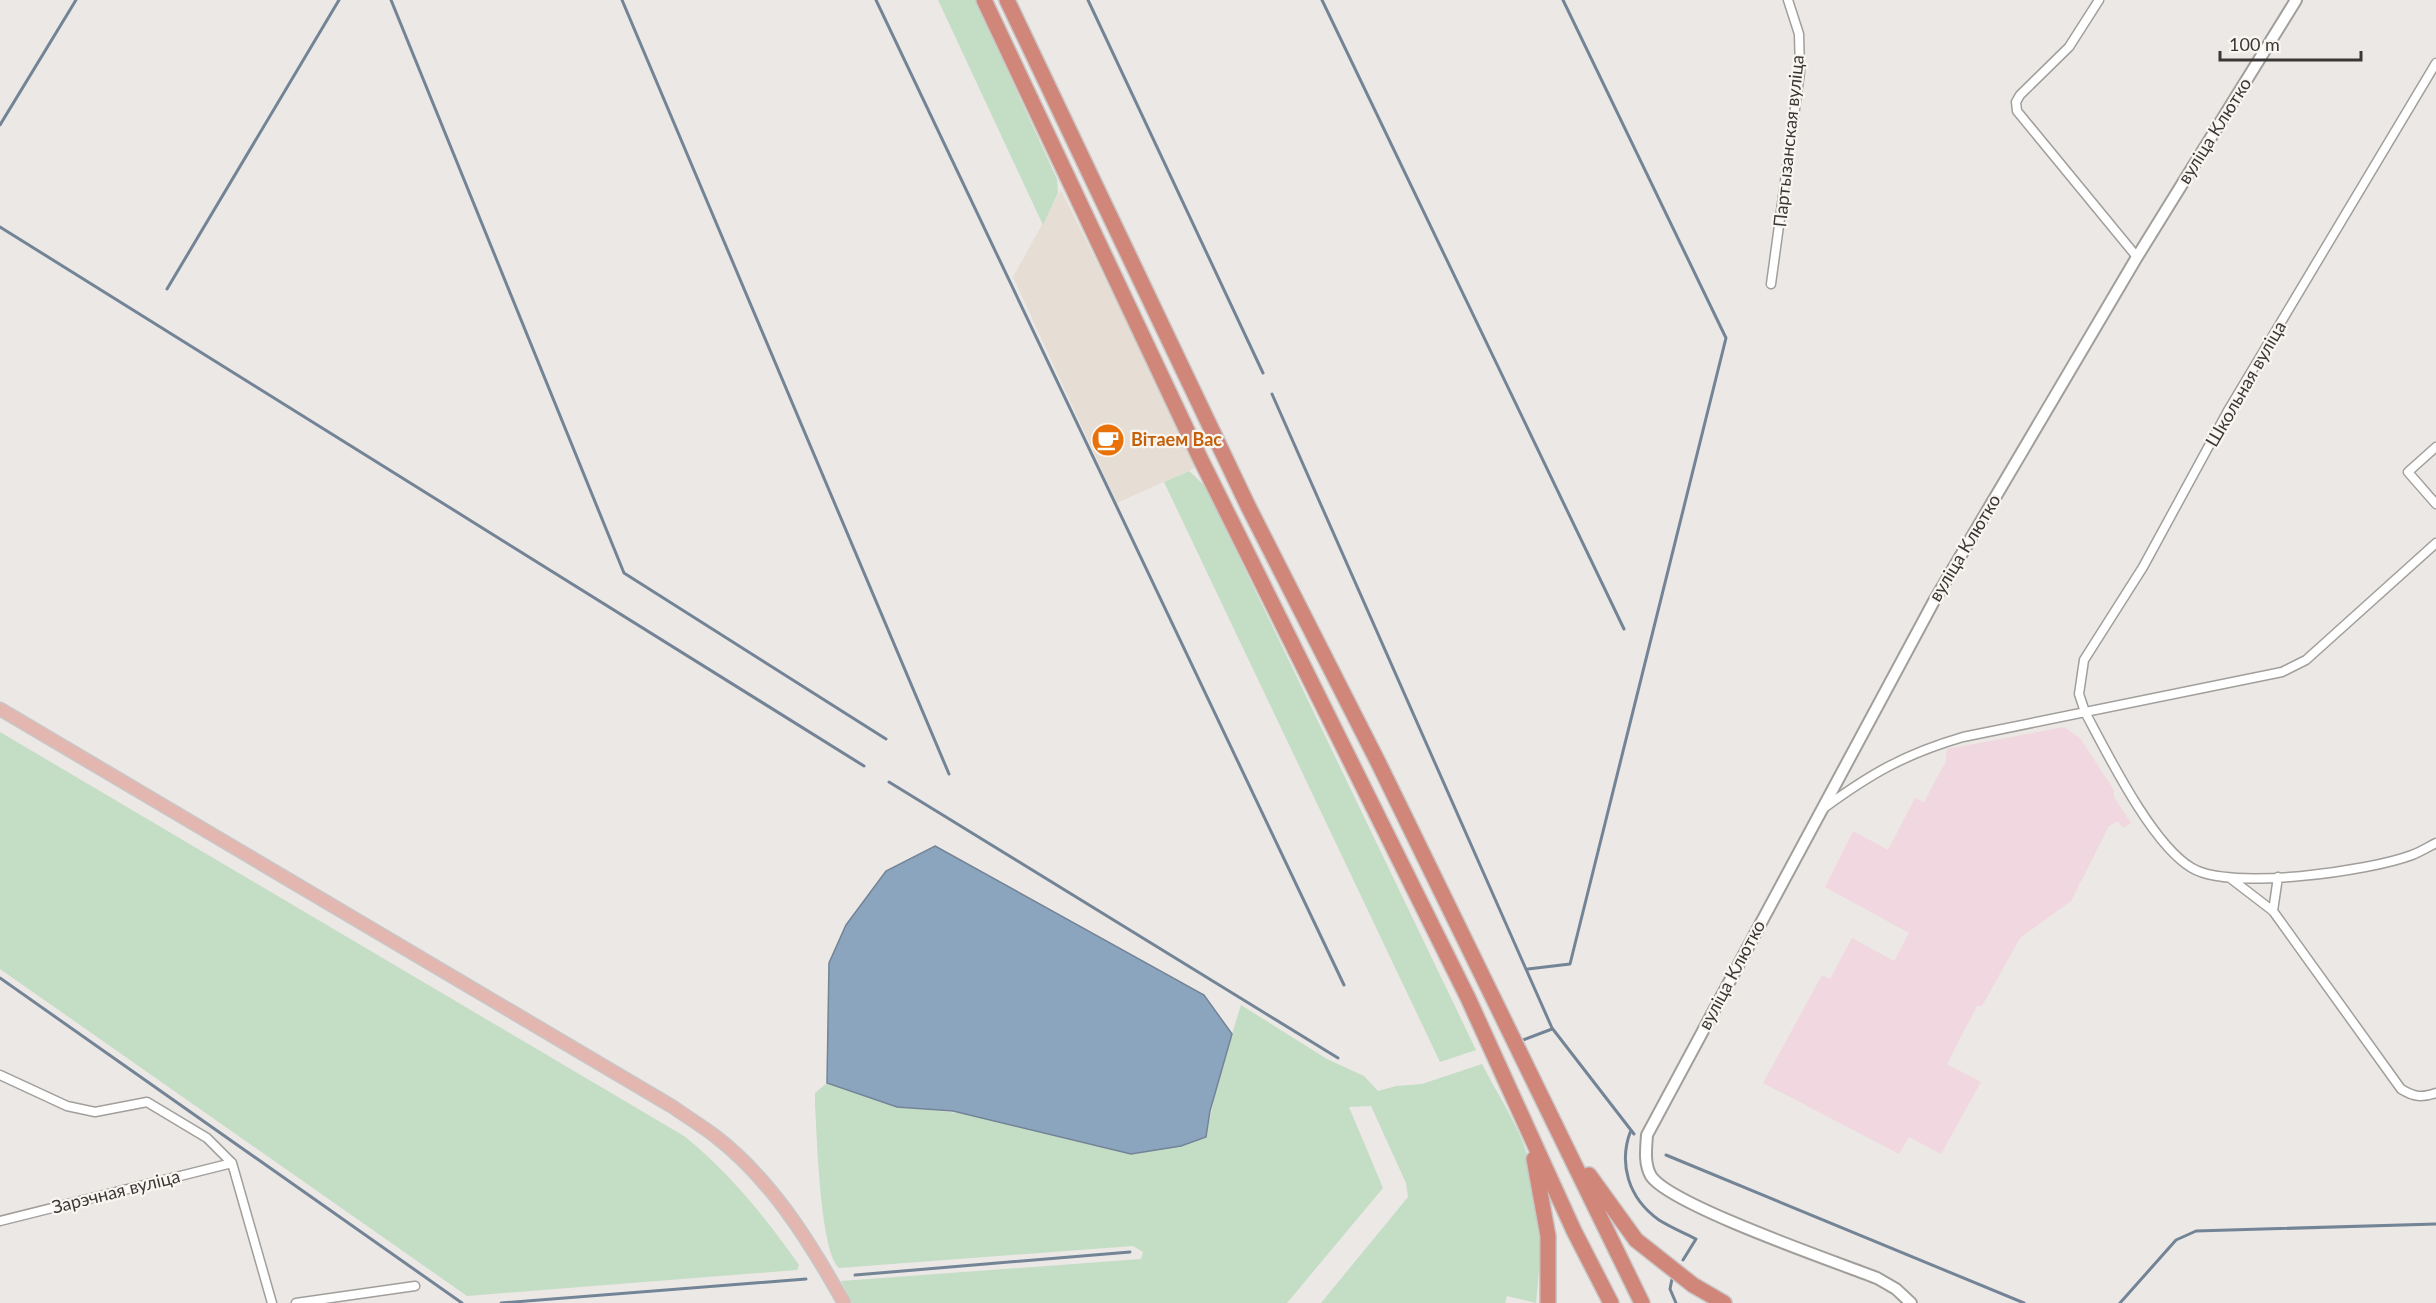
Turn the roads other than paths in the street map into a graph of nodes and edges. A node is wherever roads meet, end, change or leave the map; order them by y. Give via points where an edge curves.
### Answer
1 (984, 0) edge
2 (1007, 0) edge
3 (1788, 0) edge
4 (2099, 0) edge
5 (2296, 0) edge
6 (2436, 63) edge
7 (2137, 257) junction
8 (1771, 284) dead end
9 (2436, 447) edge
10 (2436, 504) edge
11 (2436, 543) edge
12 (0, 709) edge
13 (2085, 712) junction
14 (1821, 810) junction
15 (2436, 843) edge
16 (2229, 877) junction
17 (2278, 877) junction
18 (2273, 911) junction
19 (0, 1075) edge
20 (2436, 1094) edge
21 (1522, 1112) junction
22 (1559, 1130) junction
23 (232, 1162) junction
24 (0, 1221) edge
25 (415, 1286) dead end
26 (272, 1303) edge
27 (296, 1303) edge
28 (844, 1303) edge
29 (1548, 1303) edge
30 (1611, 1303) edge
31 (1642, 1303) edge
32 (1724, 1303) edge
33 (1911, 1303) edge

1 - 21 highway via 1200,458
2 - 22 highway via 1248,506
3 - 8 street, Партызанская вуліца via 1799,34 1800,72
4 - 7 street via 2069,47 2020,95 2017,111
5 - 7 street, вуліца Клютко
6 - 13 street, Школьная вуліца via 2229,410 2143,567 2084,660 2079,694
7 - 14 street, вуліца Клютко via 1934,601
9 - 10 street via 2408,472
11 - 13 street via 2306,660 2282,672
12 - 28 main road via 673,1107 715,1136 744,1162 801,1230
13 - 14 street via 1963,737 1918,751 1892,762
13 - 16 street via 2152,829 2192,869
14 - 33 street, вуліца Клютко via 1647,1135 1646,1164 1662,1188 1717,1215 1877,1278
15 - 17 street via 2377,865
16 - 17 street
16 - 18 street
17 - 18 street
18 - 20 street via 2401,1089 2423,1097
19 - 23 street via 67,1106 95,1112 147,1102 207,1138
21 - 29 highway via 1539,1178 1548,1236
21 - 30 highway via 1574,1231
22 - 31 highway
22 - 32 highway via 1636,1240 1693,1285
23 - 24 street, Зарэчная вуліца
23 - 26 street
25 - 27 street

